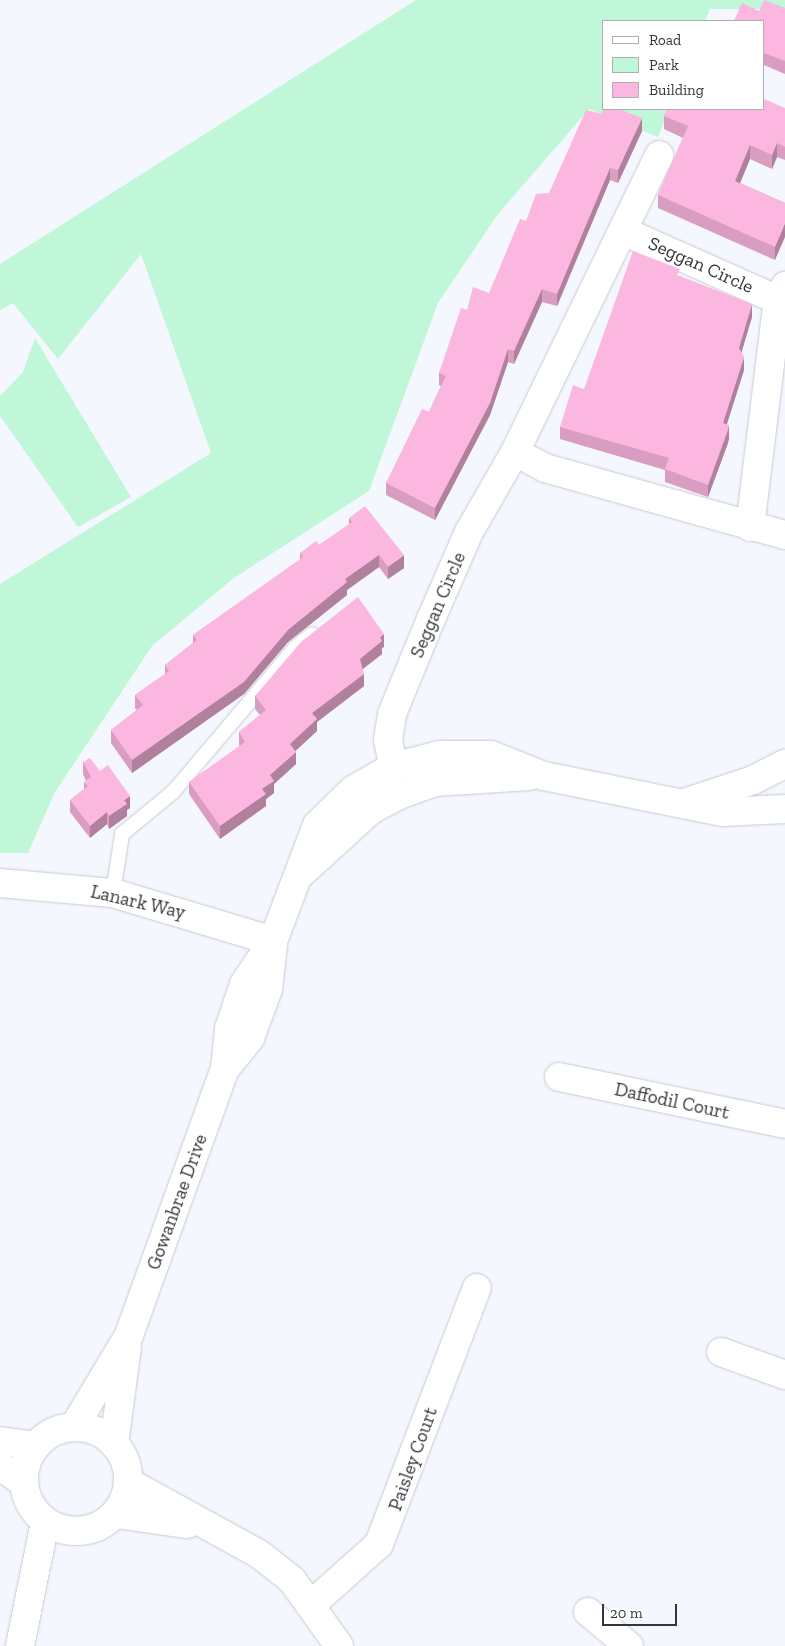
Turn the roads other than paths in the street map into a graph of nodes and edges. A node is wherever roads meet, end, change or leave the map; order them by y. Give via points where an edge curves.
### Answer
1 (659, 155) dead end
2 (623, 231) junction
3 (782, 293) edge
4 (515, 452) junction
5 (750, 527) junction
6 (785, 535) edge
7 (324, 625) edge
8 (785, 764) edge
9 (393, 767) junction
10 (544, 776) junction
11 (683, 804) junction
12 (785, 810) edge
13 (300, 875) junction
14 (0, 884) edge
15 (113, 893) junction
16 (273, 942) junction
17 (559, 1077) dead end
18 (785, 1124) edge
19 (477, 1288) dead end
20 (129, 1336) junction
21 (721, 1352) dead end
22 (785, 1375) edge
23 (74, 1427) junction
24 (0, 1441) edge
25 (114, 1444) junction
26 (35, 1446) junction
27 (0, 1466) edge
28 (23, 1482) junction
29 (128, 1482) junction
30 (116, 1514) junction
31 (45, 1522) junction
32 (213, 1531) junction
33 (72, 1532) junction
34 (32, 1590) junction
35 (312, 1604) junction
36 (588, 1612) dead end
37 (20, 1646) edge
38 (339, 1646) edge
39 (629, 1646) edge

1 - 2 street, Seggan Circle
2 - 3 street, Seggan Circle
2 - 4 street, Seggan Circle
3 - 5 street, Seggan Circle
4 - 5 street via 545,468
4 - 9 street, Seggan Circle via 470,532 392,714 388,740
5 - 6 street
7 - 15 lane via 295,648 173,792 122,834
8 - 11 street via 754,780
9 - 10 street, Gowanbrae Drive via 440,755 491,755
9 - 13 street, Gowanbrae Drive via 352,790 317,825
10 - 11 street, Gowanbrae Drive
10 - 13 street, Gowanbrae Drive via 472,776 434,782 399,795 371,810
11 - 12 street, Gowanbrae Drive via 722,812
13 - 16 street, Gowanbrae Drive
14 - 15 street, Lanark Way
15 - 16 street, Lanark Way
16 - 20 street, Gowanbrae Drive via 244,984 228,1029 225,1069
17 - 18 street, Daffodil Court
19 - 35 street, Paisley Court via 379,1544
20 - 23 street, Gowanbrae Drive
20 - 25 street, Gowanbrae Drive
21 - 22 street
23 - 25 street via 89,1428
23 - 26 street via 46,1436
24 - 26 street
25 - 29 street via 125,1461
26 - 28 street
27 - 28 street
28 - 31 street via 30,1504
29 - 30 street
29 - 32 street
30 - 32 street via 164,1519
30 - 33 street via 96,1528
31 - 33 street
31 - 34 street
32 - 35 street via 259,1554 292,1580
33 - 34 street
34 - 37 street
35 - 38 street
36 - 39 street

